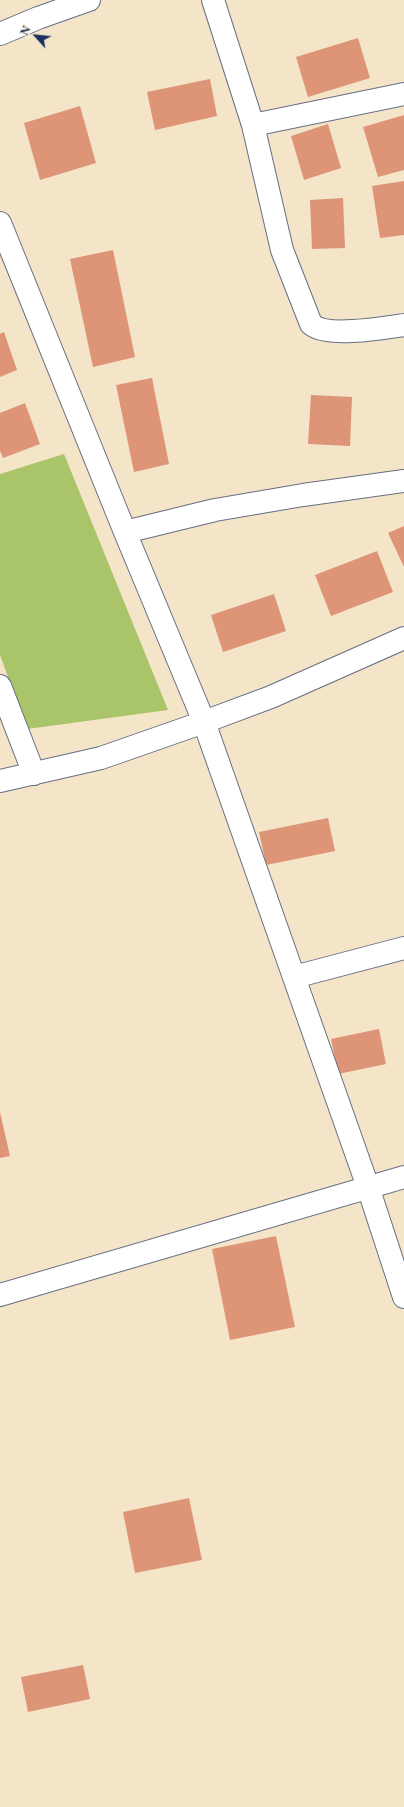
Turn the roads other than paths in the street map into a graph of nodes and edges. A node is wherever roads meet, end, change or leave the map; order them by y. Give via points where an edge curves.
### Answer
1 (89, 0) edge
2 (213, 0) edge
3 (0, 34) edge
4 (404, 94) edge
5 (253, 125) junction
6 (0, 223) edge
7 (404, 325) edge
8 (404, 481) edge
9 (125, 532) junction
10 (404, 638) edge
11 (0, 686) edge
12 (204, 722) junction
13 (34, 774) junction
14 (0, 781) edge
15 (404, 948) edge
16 (294, 977) junction
17 (404, 1177) edge
18 (368, 1187) junction
19 (0, 1295) edge
20 (404, 1297) edge

1 - 3 street
2 - 5 street
4 - 5 street
5 - 7 street via 282,250 311,324 322,330 336,331 364,331
6 - 9 street
8 - 9 street via 215,510
9 - 12 street
10 - 12 street via 271,697
11 - 13 street
12 - 13 street via 101,758
12 - 16 street
13 - 14 street
15 - 16 street
16 - 18 street
17 - 18 street
18 - 19 street
18 - 20 street

